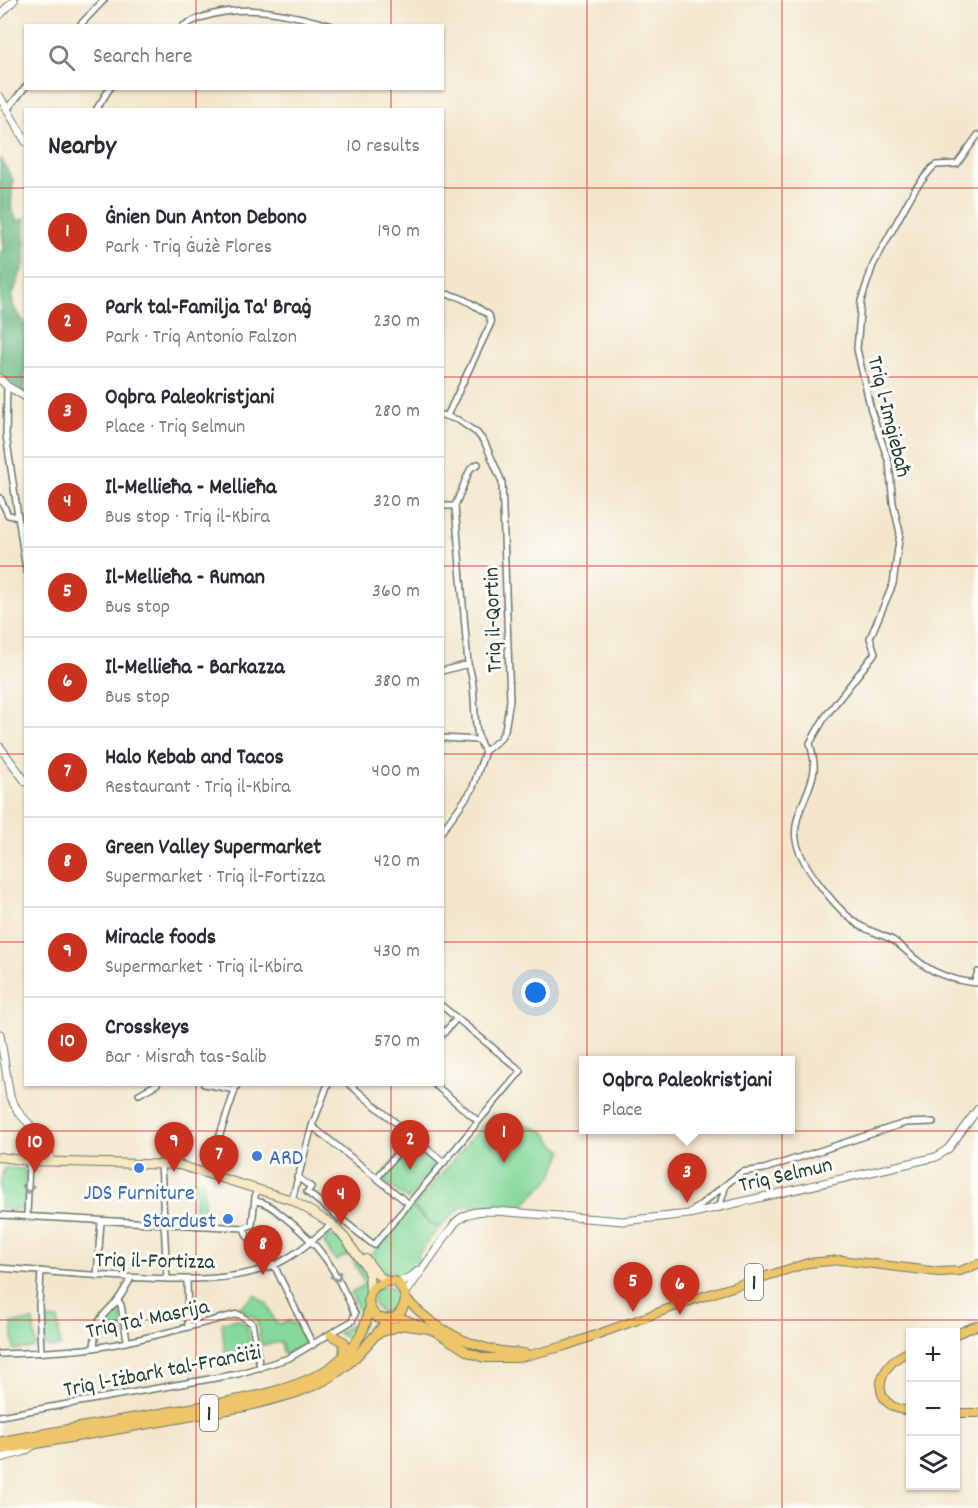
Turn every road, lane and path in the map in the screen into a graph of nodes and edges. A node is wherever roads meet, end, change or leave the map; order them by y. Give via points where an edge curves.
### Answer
1 (14, 0) edge
2 (104, 0) edge
3 (0, 15) edge
4 (81, 24) edge
5 (186, 24) edge
6 (325, 24) edge
7 (24, 89) edge
8 (109, 90) edge
9 (0, 96) edge
10 (97, 108) edge
11 (7, 110) junction
12 (978, 135) edge
13 (24, 139) edge
14 (444, 295) edge
15 (0, 380) edge
16 (7, 386) junction
17 (24, 396) edge
18 (445, 416) edge
19 (478, 464) dead end
20 (0, 498) edge
21 (444, 506) edge
22 (455, 506) junction
23 (18, 518) junction
24 (24, 557) edge
25 (468, 664) junction
26 (444, 670) edge
27 (444, 738) edge
28 (460, 740) junction
29 (478, 740) junction
30 (0, 747) edge
31 (485, 752) junction
32 (24, 779) edge
33 (444, 828) edge
34 (978, 972) edge
35 (976, 983) edge
36 (444, 1008) edge
37 (457, 1018) junction
38 (444, 1033) edge
39 (0, 1034) edge
40 (153, 1086) edge
41 (327, 1086) edge
42 (351, 1086) edge
43 (436, 1086) edge
44 (236, 1087) edge
45 (139, 1094) dead end
46 (978, 1109) edge
47 (478, 1121) junction
48 (933, 1122) dead end
49 (312, 1126) junction
50 (412, 1135) junction
51 (1, 1160) edge
52 (29, 1161) junction
53 (50, 1161) junction
54 (444, 1162) junction
55 (161, 1163) junction
56 (207, 1173) junction
57 (297, 1177) junction
58 (377, 1178) junction
59 (726, 1184) junction
60 (256, 1188) junction
61 (292, 1200) junction
62 (255, 1201) junction
63 (409, 1204) junction
64 (719, 1208) junction
65 (689, 1214) junction
66 (0, 1215) edge
67 (27, 1217) junction
68 (101, 1221) junction
69 (164, 1224) junction
70 (332, 1224) junction
71 (244, 1228) junction
72 (313, 1241) junction
73 (978, 1264) edge
74 (274, 1265) junction
75 (424, 1267) junction
76 (0, 1268) edge
77 (41, 1271) junction
78 (97, 1276) junction
79 (132, 1278) junction
80 (167, 1279) junction
81 (187, 1280) junction
82 (392, 1282) junction
83 (370, 1293) junction
84 (405, 1297) junction
85 (118, 1301) junction
86 (369, 1308) junction
87 (394, 1317) junction
88 (978, 1325) edge
89 (188, 1327) junction
90 (426, 1328) junction
91 (960, 1332) edge
92 (377, 1333) junction
93 (330, 1335) junction
94 (127, 1340) junction
95 (313, 1345) junction
96 (94, 1348) junction
97 (41, 1353) junction
98 (537, 1353) junction
99 (0, 1354) edge
100 (906, 1354) edge
101 (344, 1355) junction
102 (260, 1368) junction
103 (906, 1410) edge
104 (960, 1413) edge
105 (978, 1413) edge
106 (0, 1416) edge
107 (0, 1442) edge
108 (36, 1443) junction
109 (0, 1450) edge
110 (0, 1458) edge

1 - 3 street
2 - 4 street
5 - 6 street via 205,13 238,5 257,6
7 - 11 street
8 - 10 street
9 - 11 street
11 - 13 street
12 - 35 street, Triq l-Imġiebaħ via 957,164 936,165 915,189 873,265 861,301 857,349 871,410 889,463 900,533 893,584 870,638 875,653 825,717 810,743 814,773 795,832 796,843 813,876 853,920 896,943 923,965
14 - 18 street via 452,294 483,311 489,315 490,323
15 - 16 street
16 - 17 street
16 - 23 street via 6,435
18 - 31 street, Triq il-Qortin via 458,420 485,443 503,489 510,700 505,730
19 - 22 street via 471,468
20 - 23 street via 8,515
21 - 22 street
22 - 25 street
23 - 24 street
25 - 26 street
25 - 29 street
27 - 28 street
28 - 29 street
28 - 31 street
29 - 31 street
30 - 32 street
31 - 33 street, Triq il-Qortin via 472,790
34 - 35 street
36 - 37 street
37 - 38 street
37 - 47 street via 521,1071
39 - 53 street via 10,1097 19,1113 50,1145
40 - 45 street
41 - 49 street
42 - 50 street
43 - 47 street
44 - 56 street
46 - 64 street, Triq Selmun via 948,1149 936,1157
47 - 54 street
48 - 59 street via 905,1123 742,1172
49 - 57 street
49 - 58 street
50 - 54 street
50 - 58 street
51 - 52 main road
52 - 53 main road
52 -> 67 street
53 - 55 main road
54 - 63 street
55 - 56 main road
55 - 69 street
56 - 60 main road
57 - 61 street
57 - 63 street via 311,1187 307,1192 374,1245
58 - 63 street
59 - 64 street
59 - 65 street
60 - 61 main road
60 - 62 street
61 - 70 main road
62 - 71 street via 252,1225
62 - 72 street via 268,1204
64 - 65 street, Triq Selmun
65 - 75 street, Triq Selmun via 623,1221 473,1212 455,1223
66 - 67 street
67 - 68 street
68 - 69 street
68 - 78 street
69 - 71 street
69 - 80 street
70 - 72 street, Triq il-Fortizza
70 - 82 main road via 340,1228 378,1275
70 - 83 main road via 366,1267
71 - 74 street
72 - 74 street, Triq il-Fortizza
72 -> 93 street, Triq l-Iżbark tal-Franċiżi via 327,1258 355,1318
73 - 98 main road, 1 via 939,1272 841,1260 808,1263
74 - 81 street, Triq il-Fortizza via 247,1274
74 - 95 street
75 - 82 street, Triq Selmun via 408,1279
75 - 84 street, Triq Selmun
76 - 77 street, Triq il-Fortizza
77 - 78 street, Triq il-Fortizza
77 - 97 street
78 - 79 street, Triq il-Fortizza
79 - 80 street, Triq il-Fortizza
79 - 85 street
80 - 81 street, Triq il-Fortizza
81 - 89 street
82 - 83 highway via 379,1283
82 - 84 highway, 1
83 - 86 highway, 1
84 - 87 highway, 1
84 - 98 main road, 1 via 437,1326 461,1341 492,1351
85 - 94 street
85 - 96 street via 98,1322
86 - 87 highway, 1 via 378,1318
86 - 101 highway, 1 via 364,1331
87 - 90 main road, 1
87 - 92 highway, 1
88 - 91 main road
89 - 94 street, Triq Ta' Masrija
89 - 102 street, Triq Ta' Masrija via 238,1314 252,1323
90 - 92 highway via 402,1325
90 - 98 main road, 1 via 484,1358 509,1359
92 - 108 highway, 1 via 327,1379 273,1400
93 - 95 street, Triq l-Iżbark tal-Franċiżi
93 - 101 highway via 344,1342
94 - 96 street, Triq Ta' Masrija
95 - 102 street, Triq l-Iżbark tal-Franċiżi
96 - 97 street, Triq Ta' Masrija
97 - 99 street, Triq Ta' Masrija
100 - 103 main road via 884,1370 880,1384 890,1403
101 - 107 highway, 1 via 331,1367 298,1383 254,1396
102 - 106 street, Triq l-Iżbark tal-Franċiżi
104 - 105 main road
108 - 109 highway, 1
108 - 110 street via 23,1452

